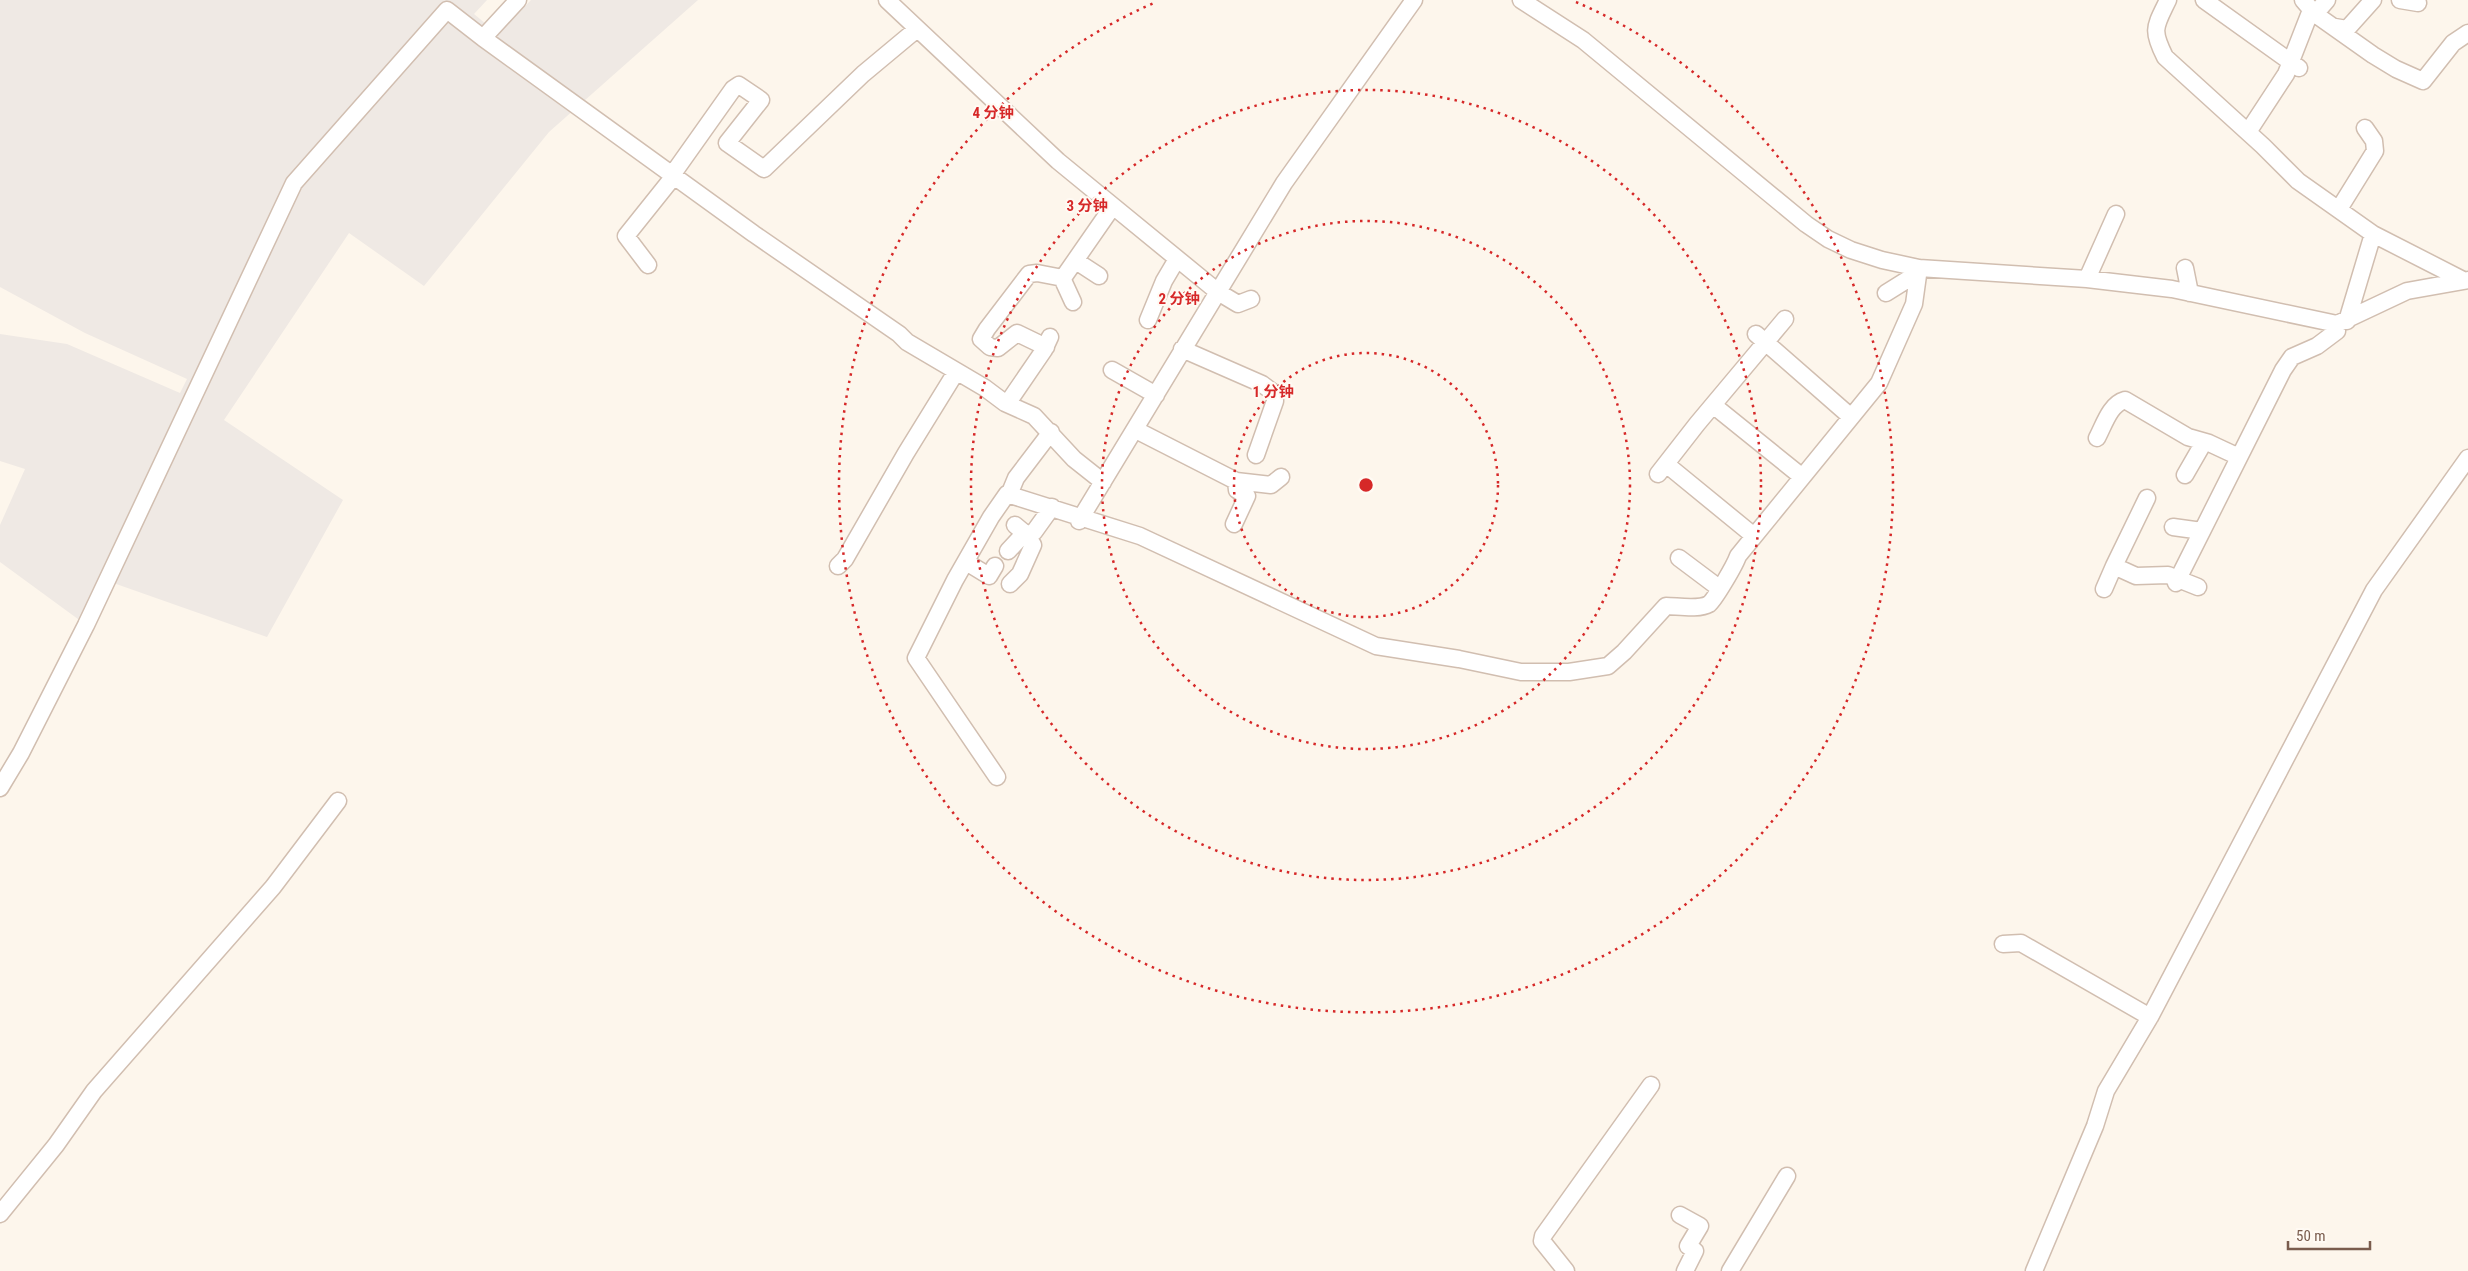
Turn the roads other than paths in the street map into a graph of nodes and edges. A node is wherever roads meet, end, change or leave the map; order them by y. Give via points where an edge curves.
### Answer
1 (518, 0) edge
2 (887, 0) edge
3 (1414, 0) edge
4 (1521, 0) edge
5 (2168, 0) edge
6 (2204, 0) edge
7 (2327, 0) edge
8 (2373, 0) edge
9 (2400, 0) edge
10 (2418, 3) dead end
11 (442, 5) edge
12 (2310, 8) edge
13 (2335, 27) junction
14 (917, 28) junction
15 (2468, 33) edge
16 (483, 38) junction
17 (2295, 65) junction
18 (705, 128) junction
19 (2365, 128) dead end
20 (2248, 132) junction
21 (727, 143) junction
22 (673, 175) junction
23 (1113, 206) junction
24 (2339, 209) junction
25 (2116, 214) dead end
26 (2373, 234) junction
27 (1177, 259) junction
28 (1076, 260) junction
29 (648, 265) dead end
30 (1916, 267) junction
31 (2185, 268) dead end
32 (1099, 276) dead end
33 (1062, 278) junction
34 (2088, 279) junction
35 (2466, 280) edge
36 (1218, 292) junction
37 (1886, 293) dead end
38 (2190, 293) junction
39 (1251, 299) dead end
40 (1073, 302) dead end
41 (1785, 319) dead end
42 (1148, 320) dead end
43 (2342, 323) junction
44 (1760, 339) junction
45 (1182, 349) junction
46 (1112, 370) dead end
47 (956, 372) junction
48 (1156, 395) junction
49 (1007, 404) junction
50 (1713, 405) junction
51 (1851, 417) junction
52 (1136, 430) junction
53 (1051, 432) junction
54 (2097, 438) dead end
55 (2204, 442) junction
56 (1256, 454) dead end
57 (2239, 458) junction
58 (2468, 458) edge
59 (2185, 475) dead end
60 (1801, 476) junction
61 (1281, 477) dead end
62 (1236, 481) junction
63 (1103, 482) junction
64 (1009, 495) junction
65 (2147, 498) dead end
66 (1052, 508) junction
67 (1080, 519) junction
68 (1234, 524) dead end
69 (2173, 527) dead end
70 (1021, 530) junction
71 (2202, 531) junction
72 (1754, 536) junction
73 (1008, 551) dead end
74 (1680, 558) dead end
75 (966, 562) junction
76 (838, 566) dead end
77 (995, 566) dead end
78 (2114, 566) junction
79 (2177, 580) junction
80 (1010, 584) dead end
81 (1720, 588) junction
82 (2198, 588) dead end
83 (2104, 589) dead end
84 (997, 777) dead end
85 (0, 788) edge
86 (338, 801) dead end
87 (2002, 944) dead end
88 (2150, 1017) junction
89 (1651, 1085) dead end
90 (1787, 1176) dead end
91 (0, 1214) edge
92 (1680, 1215) dead end
93 (1566, 1271) edge
94 (1685, 1271) edge
95 (1730, 1271) edge
96 (2034, 1271) edge

1 - 16 street
2 - 14 street
3 - 36 street via 1284,183
4 - 30 street via 1583,40 1828,239 1882,260
5 - 20 street via 2155,30 2165,57
6 - 17 street
7 - 12 street
8 - 13 street via 2347,29
9 - 10 street
11 - 16 street
11 - 85 street via 294,183 86,624
12 - 13 street
12 - 17 street
13 - 15 street via 2373,55 2423,81 2453,42
14 - 21 street via 863,74 764,169
14 - 23 street via 1058,161
16 - 22 street
17 - 20 street
18 - 21 street
18 - 21 street via 733,89 744,86 761,100
18 - 22 street
19 - 24 street via 2374,141 2375,151
20 - 24 street via 2298,181
22 - 29 street via 626,236
22 - 47 street via 907,342
23 - 27 street
23 - 28 street
24 - 26 street
25 - 34 street
26 - 35 street
26 - 43 street
27 - 36 street
27 - 42 street
28 - 32 street
28 - 33 street
30 - 34 street
30 - 37 street via 1910,278
30 - 51 street via 1914,304 1879,383
31 - 38 street
33 - 40 street
33 - 49 street via 1029,274 981,339 990,347 998,348 1016,333 1048,342
34 - 38 street
35 - 43 street via 2407,291
36 - 39 street via 1238,304
36 - 45 street
38 - 43 street
41 - 44 street
43 - 57 street via 2317,346 2292,357
44 - 50 street
44 - 51 street
45 - 48 street
45 - 56 street via 1262,384 1274,394 1275,401
46 - 48 street
47 - 49 street
47 - 76 street
48 - 52 street
49 - 53 street via 1028,412
50 - 60 street
50 - 72 street via 1662,469
51 - 60 street
52 - 62 street
52 - 63 street
53 - 63 street via 1074,459
53 - 64 street via 1011,473
54 - 55 street via 2108,416 2119,402 2125,400 2188,437
55 - 57 street
55 - 59 street
57 - 71 street
58 - 88 street via 2374,590
60 - 72 street
61 - 62 street via 1271,485
62 - 68 street via 1238,490 1247,496
63 - 67 street
64 - 66 street
64 - 75 street via 1002,499
65 - 78 street
66 - 67 street
66 - 70 street via 1034,532
67 - 81 street via 1123,529 1158,543 1376,646 1521,672 1569,672 1608,666 1662,608 1703,606 1710,603
69 - 71 street
70 - 73 street
70 - 80 street via 1032,542 1032,550 1020,574
71 - 79 street
72 - 81 street
74 - 81 street
75 - 77 street via 989,576
75 - 84 street via 916,658
78 - 79 street via 2136,576 2168,575
78 - 83 street
79 - 82 street
86 - 91 street via 273,887 94,1091 56,1145
87 - 88 street via 2021,943
88 - 96 street via 2106,1091 2095,1126
89 - 93 street via 1543,1236 1542,1241
90 - 95 street
92 - 94 street via 1700,1226 1688,1246 1695,1251

